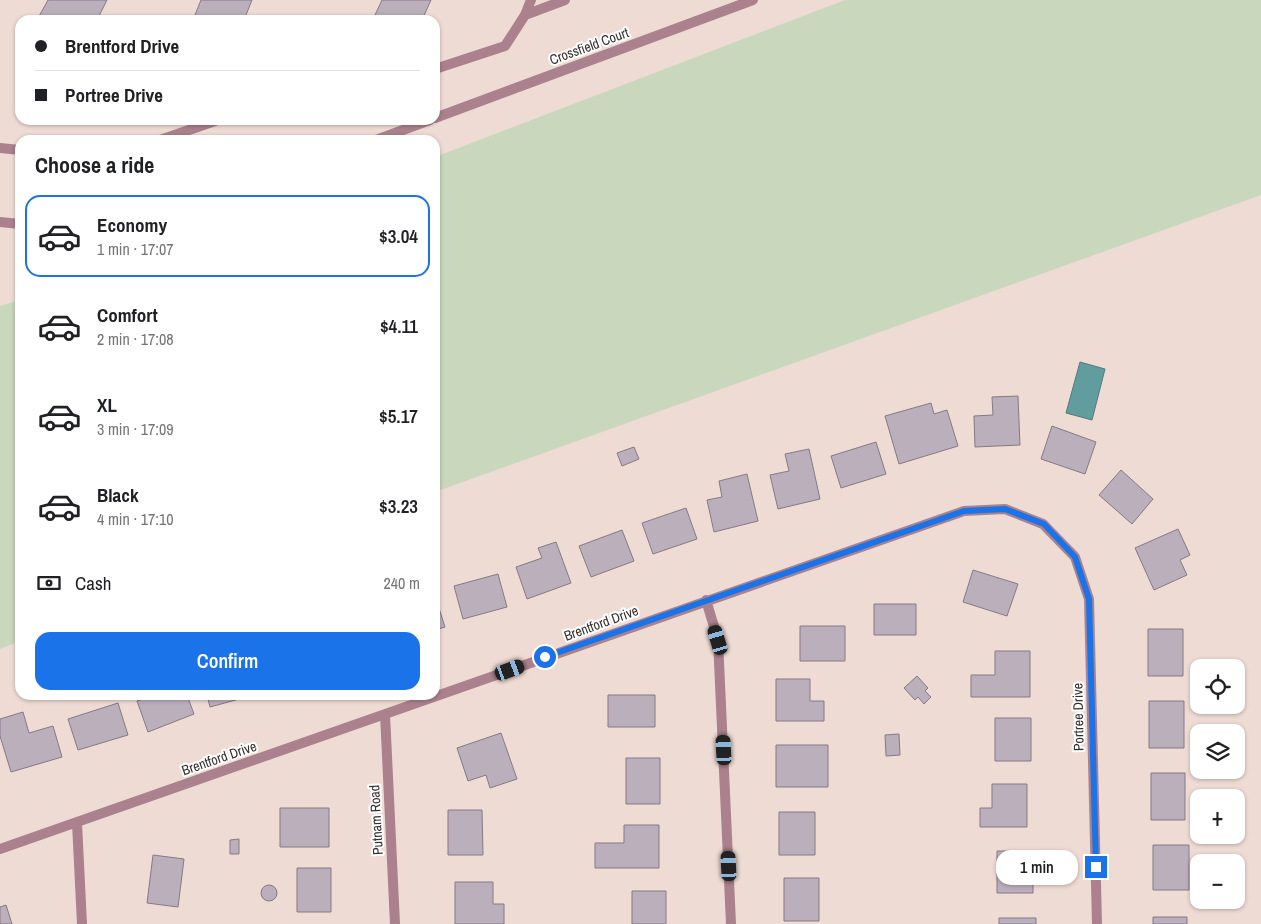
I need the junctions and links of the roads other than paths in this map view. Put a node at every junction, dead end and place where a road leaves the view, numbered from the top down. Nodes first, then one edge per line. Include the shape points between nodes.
1 (531, 0) edge
2 (565, 0) edge
3 (753, 0) edge
4 (525, 15) junction
5 (440, 67) edge
6 (440, 116) edge
7 (204, 125) edge
8 (416, 125) edge
9 (174, 135) edge
10 (390, 135) edge
11 (0, 148) edge
12 (15, 150) edge
13 (0, 222) edge
14 (15, 224) edge
15 (1044, 524) joint
16 (706, 600) junction
17 (440, 694) edge
18 (424, 700) edge
19 (385, 714) junction
20 (77, 823) junction
21 (0, 849) edge
22 (82, 924) edge
23 (395, 924) edge
24 (731, 924) edge
25 (1098, 924) edge

1 - 4 street
2 - 4 street
3 - 6 street, Crossfield Court
4 - 5 street via 505,46
7 - 9 street
8 - 10 street
11 - 12 street
13 - 14 street
15 - 16 street, Brentford Drive via 1005,509 964,511
15 - 25 street, Portree Drive via 1075,557 1089,599
16 - 17 street, Brentford Drive
16 - 24 street via 718,640
18 - 19 street, Brentford Drive
19 - 20 street, Brentford Drive
19 - 23 street, Putnam Road
20 - 21 street, Brentford Drive
20 - 22 street

